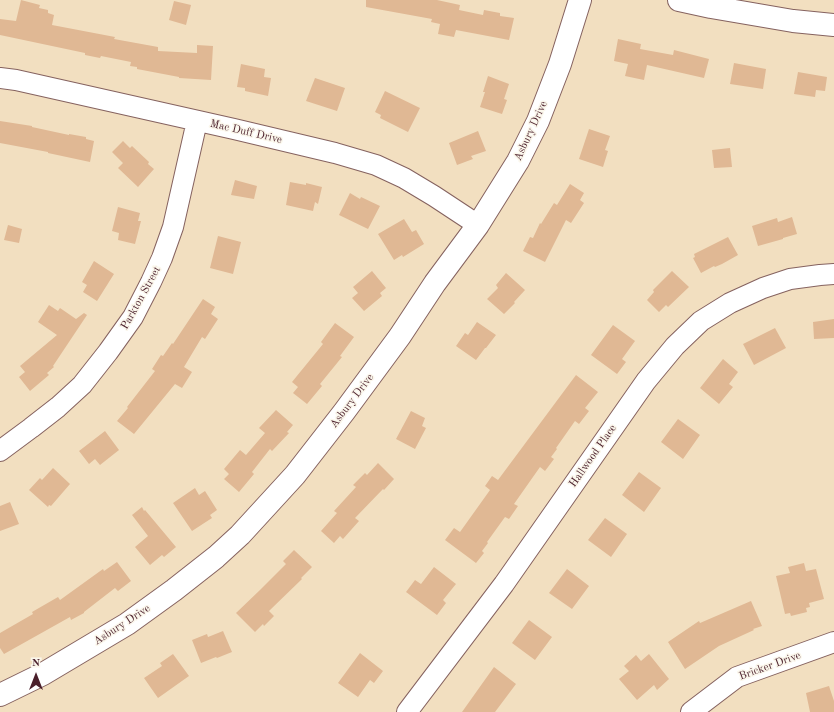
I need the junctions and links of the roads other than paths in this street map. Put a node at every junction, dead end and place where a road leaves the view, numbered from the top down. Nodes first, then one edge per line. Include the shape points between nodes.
1 (580, 0) edge
2 (679, 0) edge
3 (834, 25) edge
4 (0, 78) edge
5 (197, 121) junction
6 (478, 225) junction
7 (834, 274) edge
8 (0, 451) edge
9 (834, 642) edge
10 (0, 695) edge
11 (407, 712) edge
12 (691, 712) edge

1 - 6 street, Asbury Drive via 560,64 538,121 518,161
2 - 3 street via 793,21
4 - 5 street, Mac Duff Drive
5 - 6 street, Mac Duff Drive via 376,165 404,178
5 - 8 street, Parkton Street via 173,227 162,258 133,317 82,385 58,407
6 - 10 street, Asbury Drive via 344,412 295,475 240,535 216,557 128,624 43,674
7 - 11 street, Hallwood Place via 790,279 763,288 730,303 701,321 675,346 646,380 504,584
9 - 12 street, Bricker Drive via 737,677

